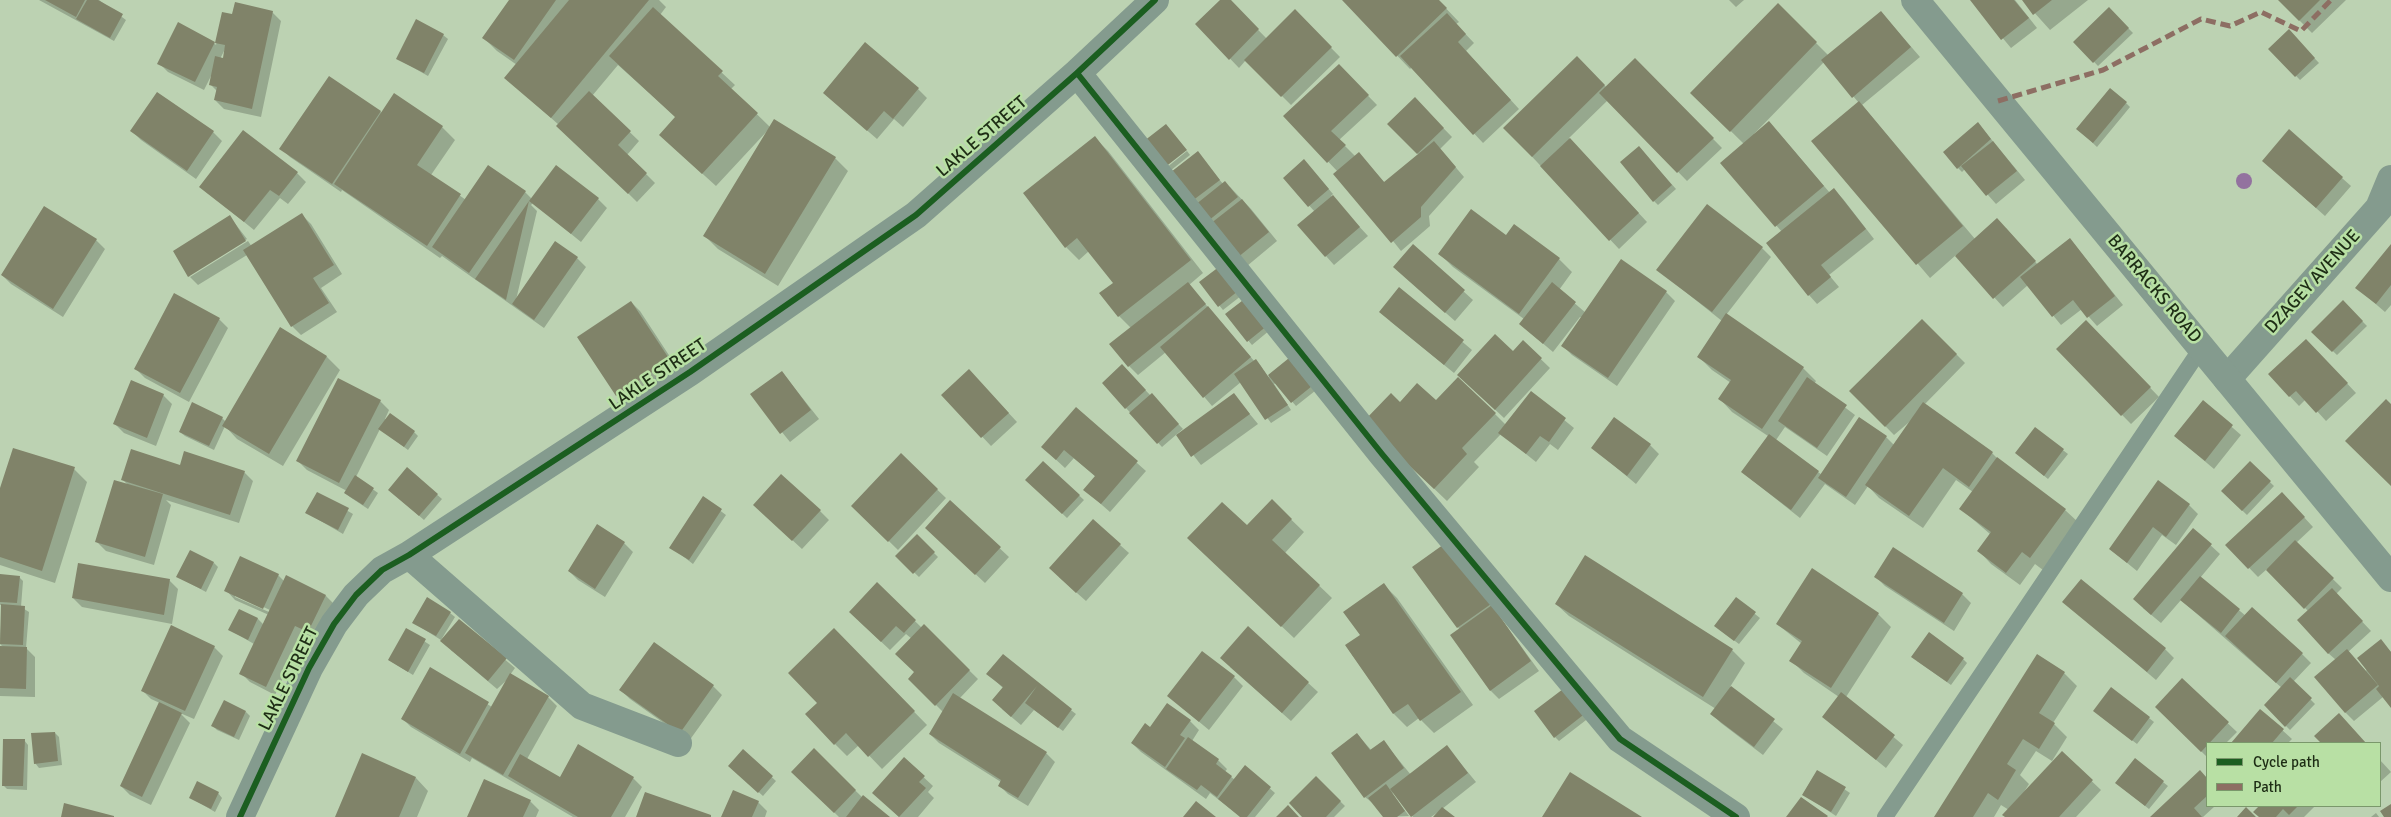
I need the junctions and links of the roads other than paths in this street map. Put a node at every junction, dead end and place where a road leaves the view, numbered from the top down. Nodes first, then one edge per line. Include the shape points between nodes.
1 (1155, 0) edge
2 (1915, 0) edge
3 (1077, 73) junction
4 (2391, 179) edge
5 (2385, 211) edge
6 (2202, 347) junction
7 (2227, 379) junction
8 (409, 555) junction
9 (2391, 578) edge
10 (678, 743) dead end
11 (240, 817) edge
12 (1736, 817) edge
13 (1885, 817) edge

1 - 3 street, LAKLE STREET
2 - 6 street, BARRACKS ROAD
3 - 8 street, LAKLE STREET via 916,215 690,372
3 - 12 street via 1382,454 1620,739
4 - 5 street, DZAGEY AVENUE
5 - 7 street, DZAGEY AVENUE
6 - 7 street, BARRACKS ROAD
6 - 13 lane
7 - 9 street, BARRACKS ROAD
8 - 10 street via 582,706
8 - 11 street, LAKLE STREET via 382,570 356,595 334,624 309,668

